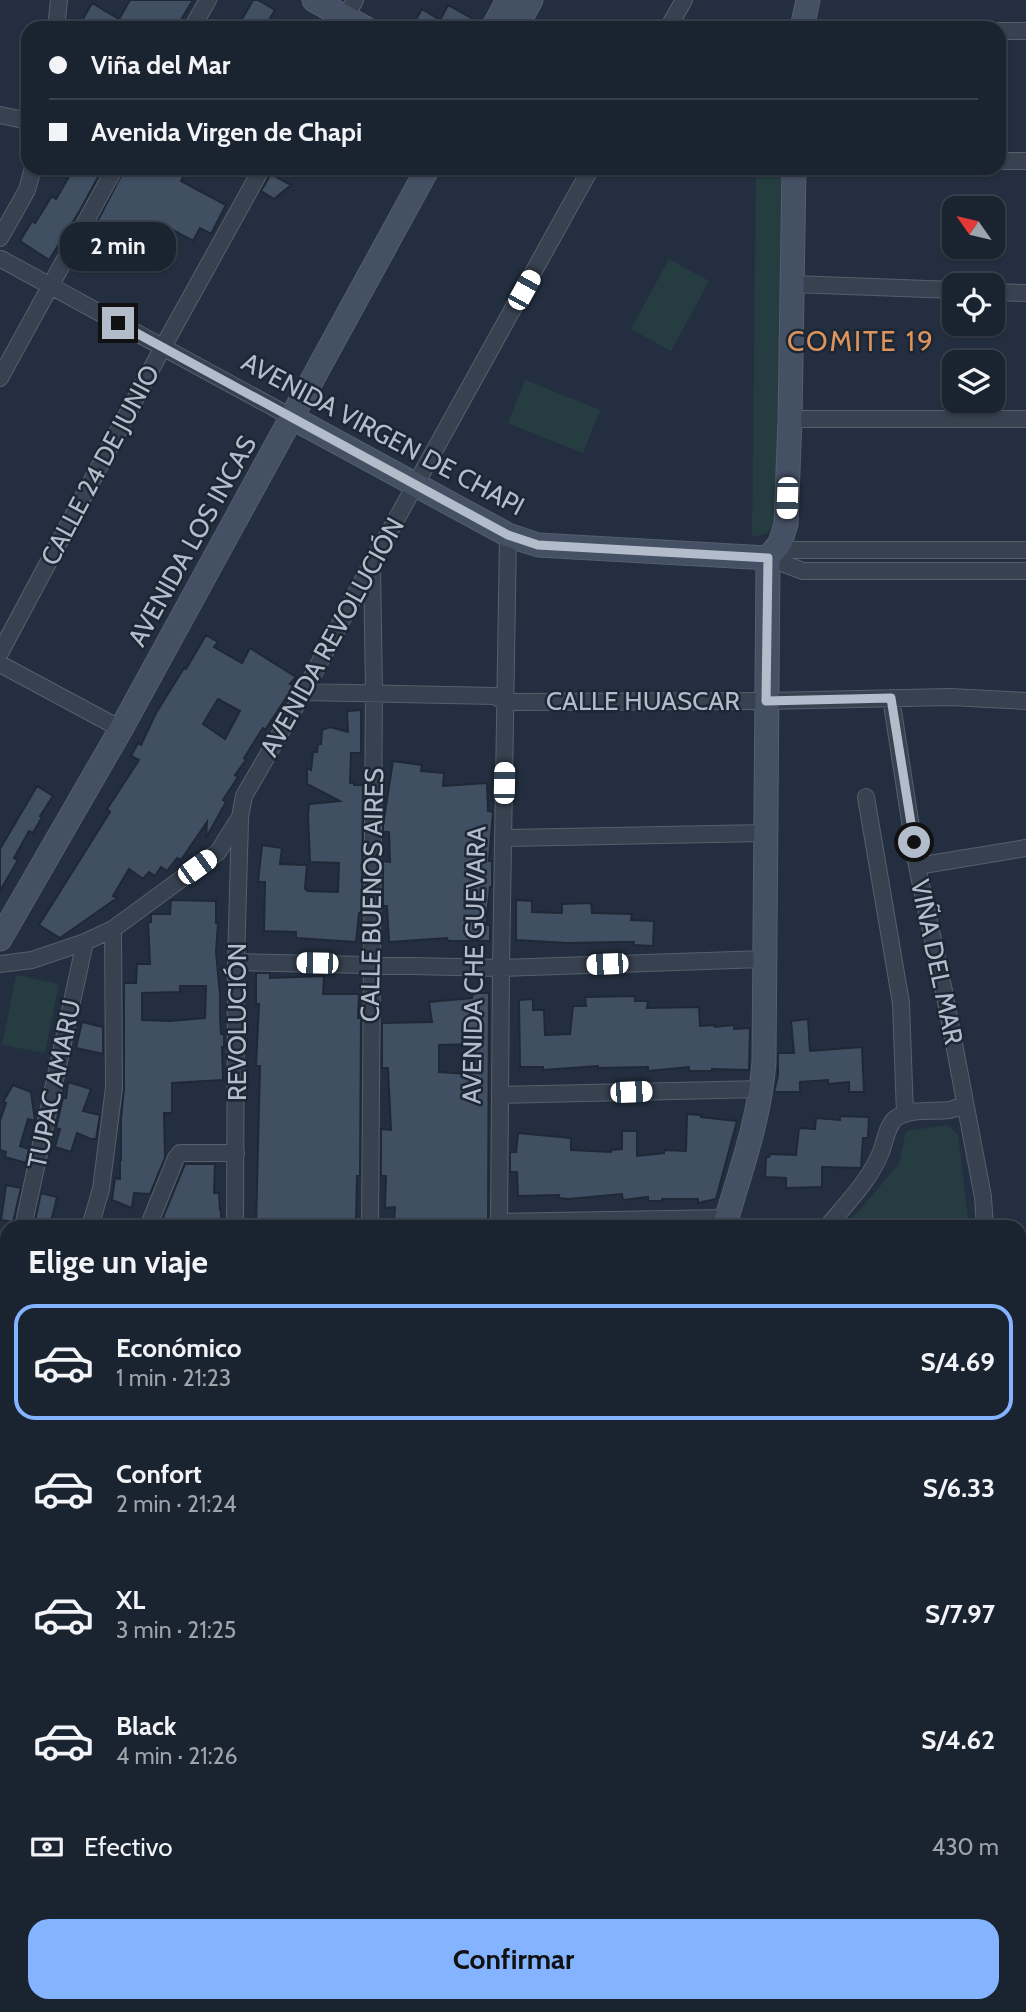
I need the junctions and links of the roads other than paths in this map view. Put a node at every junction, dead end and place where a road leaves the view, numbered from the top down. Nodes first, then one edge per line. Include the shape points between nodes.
1 (59, 0) edge
2 (208, 0) edge
3 (314, 0) edge
4 (508, 0) edge
5 (531, 0) edge
6 (684, 0) edge
7 (808, 0) edge
8 (351, 18) edge
9 (57, 21) edge
10 (196, 21) edge
11 (497, 21) edge
12 (519, 21) edge
13 (672, 21) edge
14 (804, 21) edge
15 (1006, 31) edge
16 (1026, 32) edge
17 (0, 116) edge
18 (21, 120) edge
19 (1006, 161) edge
20 (1026, 161) edge
21 (31, 175) edge
22 (111, 175) edge
23 (258, 175) edge
24 (424, 175) edge
25 (587, 175) edge
26 (794, 175) edge
27 (0, 238) edge
28 (1, 259) edge
29 (793, 284) junction
30 (50, 286) junction
31 (942, 290) edge
32 (1005, 292) edge
33 (1026, 293) edge
34 (163, 347) junction
35 (0, 378) edge
36 (291, 417) junction
37 (790, 419) junction
38 (1026, 419) edge
39 (416, 485) junction
40 (508, 535) junction
41 (1026, 551) edge
42 (768, 558) junction
43 (372, 563) junction
44 (1026, 571) edge
45 (0, 653) edge
46 (0, 664) edge
47 (304, 692) junction
48 (374, 692) junction
49 (891, 698) junction
50 (766, 701) junction
51 (1026, 701) edge
52 (505, 702) junction
53 (121, 729) junction
54 (866, 797) dead end
55 (240, 817) junction
56 (765, 833) junction
57 (503, 838) junction
58 (1026, 848) edge
59 (917, 866) junction
60 (113, 929) junction
61 (0, 939) edge
62 (85, 942) junction
63 (765, 958) junction
64 (236, 962) junction
65 (0, 964) edge
66 (370, 964) junction
67 (501, 968) junction
68 (762, 1088) junction
69 (500, 1095) junction
70 (965, 1104) junction
71 (905, 1114) junction
72 (236, 1153) junction
73 (25, 1220) edge
74 (92, 1220) edge
75 (151, 1220) edge
76 (236, 1220) edge
77 (370, 1220) edge
78 (499, 1220) edge
79 (726, 1220) edge
80 (833, 1220) edge
81 (985, 1220) edge

1 - 9 street
2 - 10 street
3 - 8 street
4 - 11 street
5 - 12 street
6 - 13 street
7 - 14 street
15 - 16 street
17 - 18 street
19 - 20 street
21 - 27 street
22 - 30 street
23 - 34 street, CALLE 24 DE JUNIO
24 - 36 street, AVENIDA LOS INCAS
25 - 39 street, AVENIDA REVOLUCIÓN
26 - 29 street
28 - 30 street, AVENIDA VIRGEN DE CHAPI
29 - 31 street
29 - 37 street
30 - 34 street, AVENIDA VIRGEN DE CHAPI
30 - 35 street
32 - 33 street
34 - 36 street, AVENIDA VIRGEN DE CHAPI
34 - 45 street, CALLE 24 DE JUNIO
36 - 39 street, AVENIDA VIRGEN DE CHAPI
36 - 53 street, AVENIDA LOS INCAS
37 - 38 street
37 - 42 street via 786,524 780,543
39 - 40 street, AVENIDA VIRGEN DE CHAPI
39 - 43 street, AVENIDA REVOLUCIÓN
40 - 42 street, AVENIDA VIRGEN DE CHAPI via 538,545
40 - 52 street, AVENIDA CHE GUEVARA
41 - 42 street, AVENIDA VIRGEN DE CHAPI via 791,550
42 - 44 street, AVENIDA VIRGEN DE CHAPI via 803,571
42 - 50 street
43 - 47 street, AVENIDA REVOLUCIÓN
43 - 48 street, CALLE BUENOS AIRES
46 - 53 street
47 - 48 street, CALLE HUASCAR
47 - 55 street, AVENIDA REVOLUCIÓN via 244,796
48 - 52 street, CALLE HUASCAR via 495,695
48 - 66 street, CALLE BUENOS AIRES
49 - 50 street, CALLE HUASCAR
49 - 51 street, CALLE HUASCAR
49 - 59 street, VIÑA DEL MAR
50 - 52 street, CALLE HUASCAR
50 - 56 street
52 - 57 street, AVENIDA CHE GUEVARA
53 - 61 street, AVENIDA LOS INCAS
54 - 71 street via 901,1003
55 - 60 street, AVENIDA REVOLUCIÓN via 218,852
55 - 64 street, REVOLUCIÓN
56 - 57 street
56 - 63 street
57 - 67 street, AVENIDA CHE GUEVARA
58 - 59 street
59 - 70 street, VIÑA DEL MAR
60 - 62 street, AVENIDA REVOLUCIÓN
60 - 74 street via 114,1088 102,1189
62 - 65 street, AVENIDA REVOLUCIÓN via 32,960
62 - 73 street, TUPAC AMARU
63 - 67 street
63 - 68 street
64 - 66 street
64 - 72 street, REVOLUCIÓN
66 - 67 street
66 - 77 street, CALLE BUENOS AIRES
67 - 69 street, AVENIDA CHE GUEVARA
68 - 69 street
68 - 79 street
69 - 78 street, AVENIDA CHE GUEVARA
70 - 71 street via 951,1110
70 - 81 street, VIÑA DEL MAR
71 - 80 street via 895,1118 875,1164
72 - 75 street via 180,1153
72 - 76 street, REVOLUCIÓN

